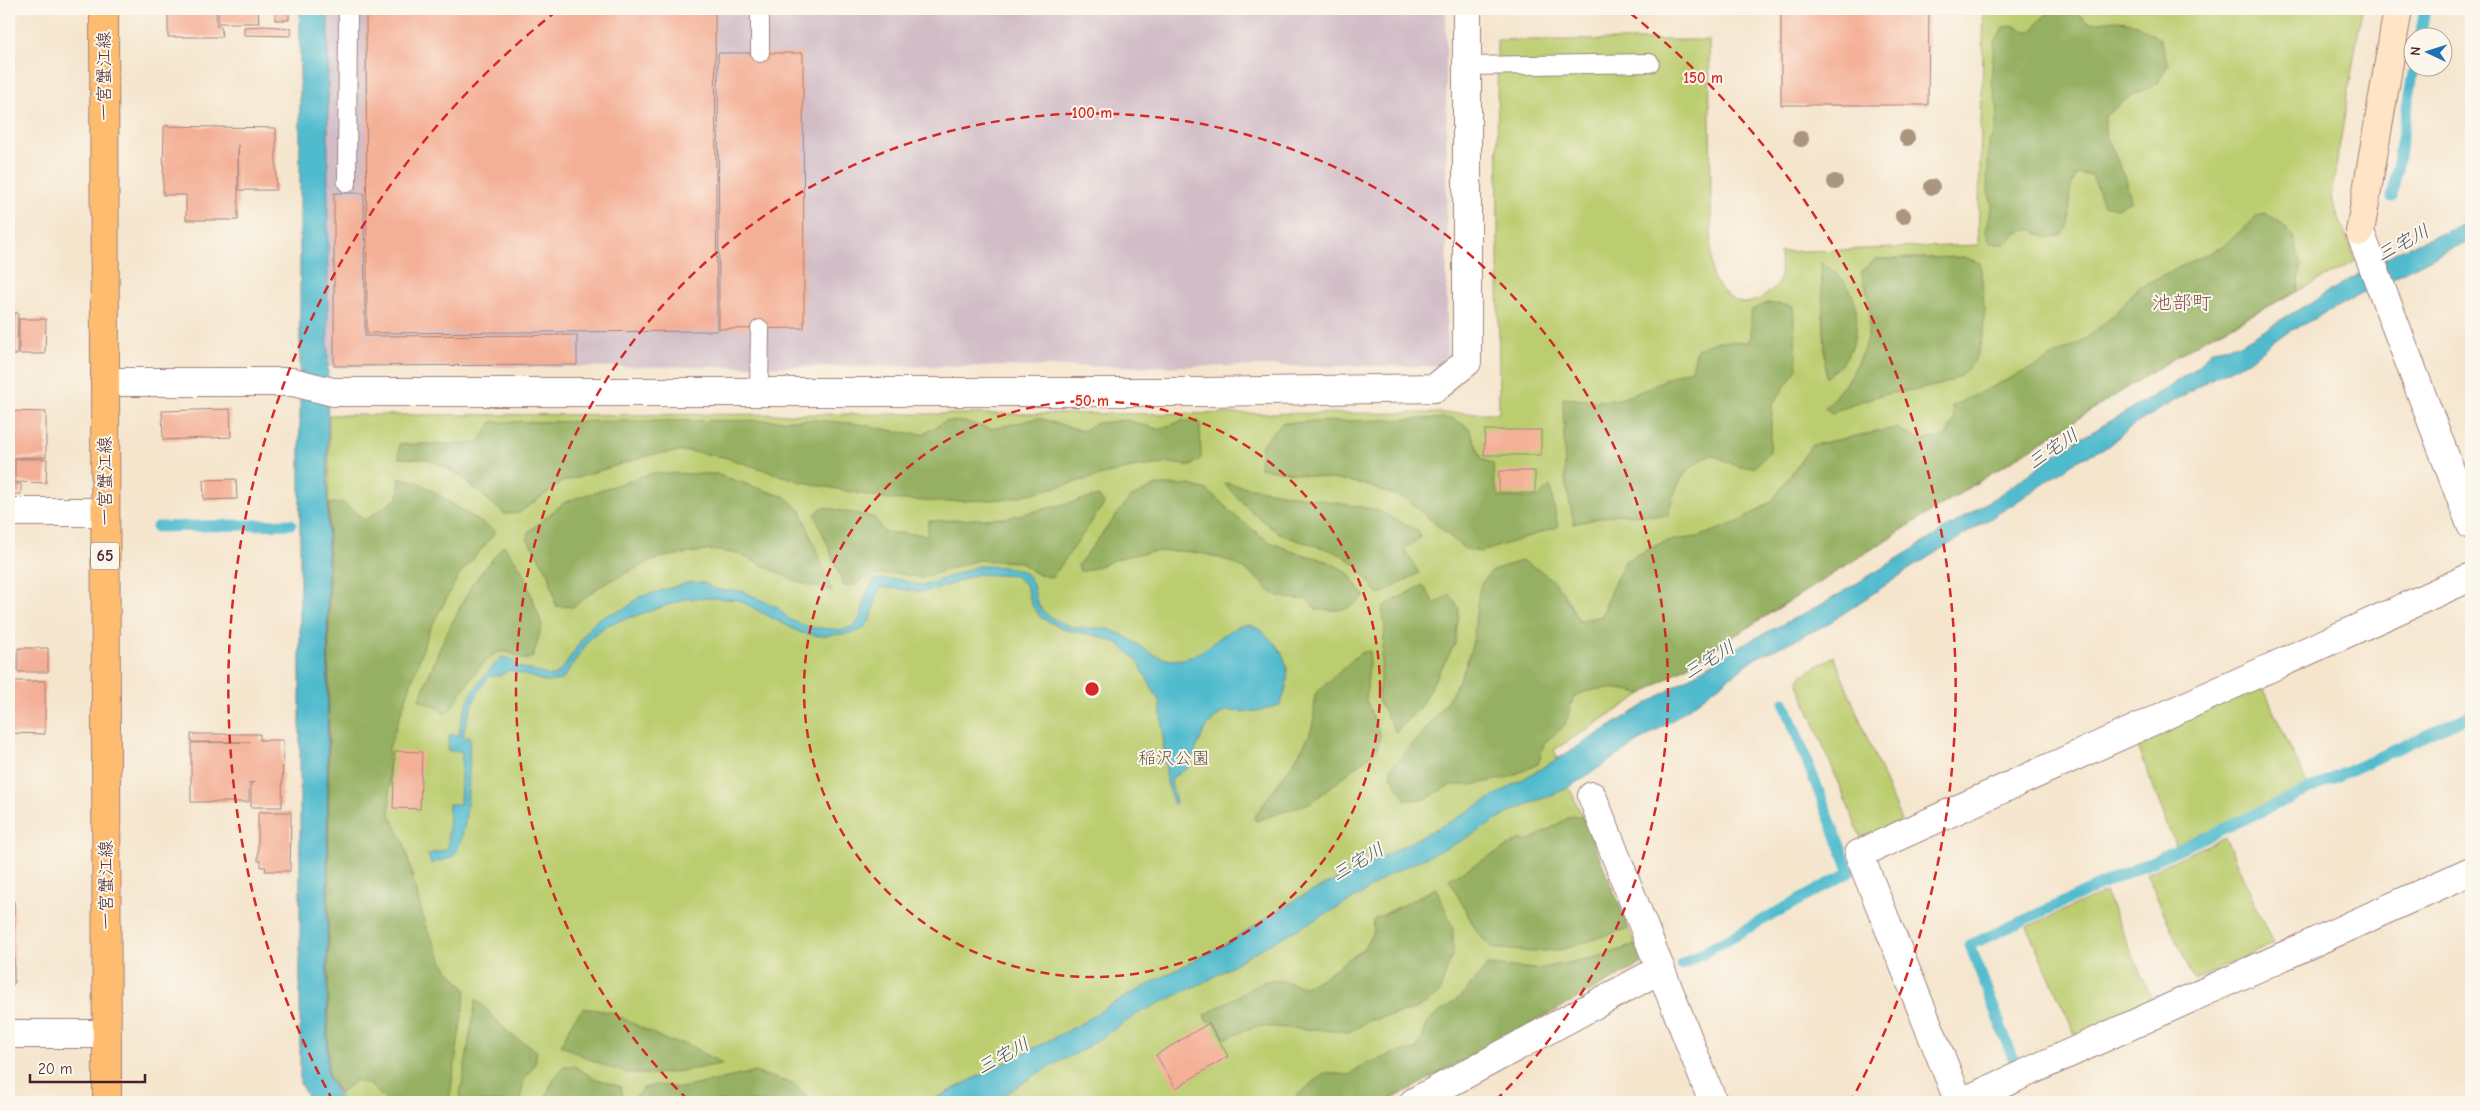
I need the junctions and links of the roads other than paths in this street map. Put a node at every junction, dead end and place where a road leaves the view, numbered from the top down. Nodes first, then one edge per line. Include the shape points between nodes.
1 (104, 9) edge
2 (348, 9) edge
3 (760, 9) edge
4 (1468, 9) edge
5 (2398, 9) edge
6 (760, 53) dead end
7 (1650, 63) dead end
8 (1468, 66) junction
9 (347, 182) dead end
10 (760, 328) dead end
11 (105, 382) junction
12 (759, 392) junction
13 (9, 512) edge
14 (105, 512) junction
15 (2471, 525) edge
16 (2471, 577) edge
17 (1592, 796) dead end
18 (2471, 871) edge
19 (1660, 969) junction
20 (9, 1034) edge
21 (106, 1034) junction
22 (2002, 1094) edge
23 (107, 1102) edge
24 (1414, 1102) edge
25 (1712, 1102) edge
26 (1961, 1102) edge

1 - 11 main road, 一宮蟹江線 / 65
2 - 9 lane
3 - 6 lane
4 - 8 street
5 - 15 street via 2363,242
7 - 8 lane
8 - 12 street via 1467,362 1435,388 1205,392
10 - 12 lane
11 - 12 street via 293,382 333,392
11 - 14 main road, 一宮蟹江線 / 65
13 - 14 street
14 - 21 main road, 一宮蟹江線 / 65
16 - 26 street via 1859,854
17 - 19 street
18 - 22 street
19 - 24 street
19 - 25 street
20 - 21 street
21 - 23 main road, 一宮蟹江線 / 65
22 - 26 street

